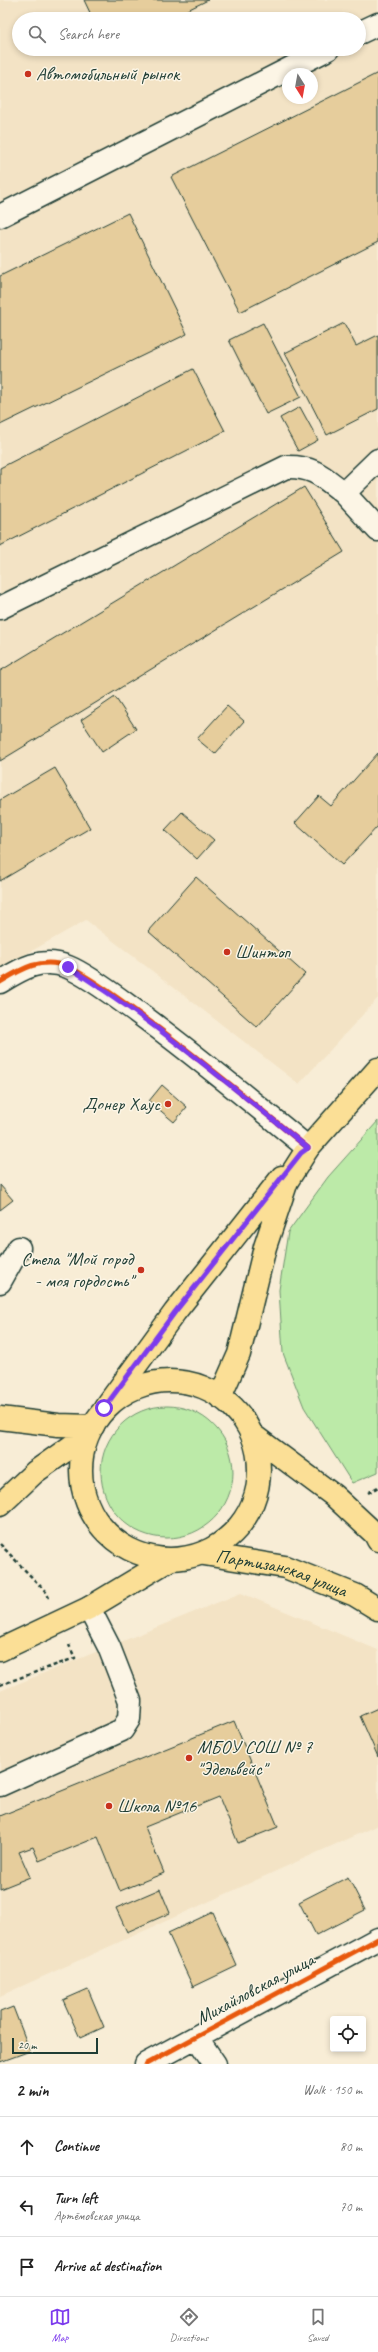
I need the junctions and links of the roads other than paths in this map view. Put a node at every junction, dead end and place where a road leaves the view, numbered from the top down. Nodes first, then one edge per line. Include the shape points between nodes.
1 (378, 24) edge
2 (366, 30) edge
3 (314, 56) edge
4 (0, 216) edge
5 (378, 460) edge
6 (344, 493) junction
7 (378, 530) edge
8 (0, 608) edge
9 (0, 982) edge
10 (378, 1069) edge
11 (308, 1148) junction
12 (19, 1248) dead end
13 (0, 1282) edge
14 (220, 1397) junction
15 (104, 1408) junction
16 (0, 1418) edge
17 (89, 1431) junction
18 (254, 1436) junction
19 (0, 1505) edge
20 (377, 1535) edge
21 (204, 1554) junction
22 (169, 1560) junction
23 (89, 1608) junction
24 (378, 1609) edge
25 (0, 1650) edge
26 (0, 1785) edge
27 (378, 1939) edge
28 (197, 2038) junction
29 (146, 2064) edge
30 (215, 2064) edge

1 - 2 street
3 - 4 street
5 - 6 street
6 - 7 street
6 - 8 street via 314,470 300,466 286,467
9 - 11 street via 26,966 48,964 68,967 117,998 166,1034
10 - 11 main road
11 - 14 main road via 287,1181 274,1216 239,1354
11 - 15 main road via 301,1153 175,1312
12 - 13 street
14 - 15 main road via 205,1387 172,1380 135,1387
14 - 18 main road via 235,1407
15 - 17 main road
16 - 17 main road
17 - 19 main road via 35,1472
17 - 22 main road via 79,1470 86,1505 108,1536 135,1554
18 - 20 main road via 332,1495
18 - 21 main road via 261,1470 254,1505 234,1534
21 - 22 main road
21 - 24 main road, Партизанская улица via 285,1567 355,1594
22 - 23 main road
23 - 25 main road
23 - 26 street via 109,1647 130,1701 129,1719 122,1730
27 - 28 street, Михайловская улица
28 - 29 street, Михайловская улица
28 - 30 street

